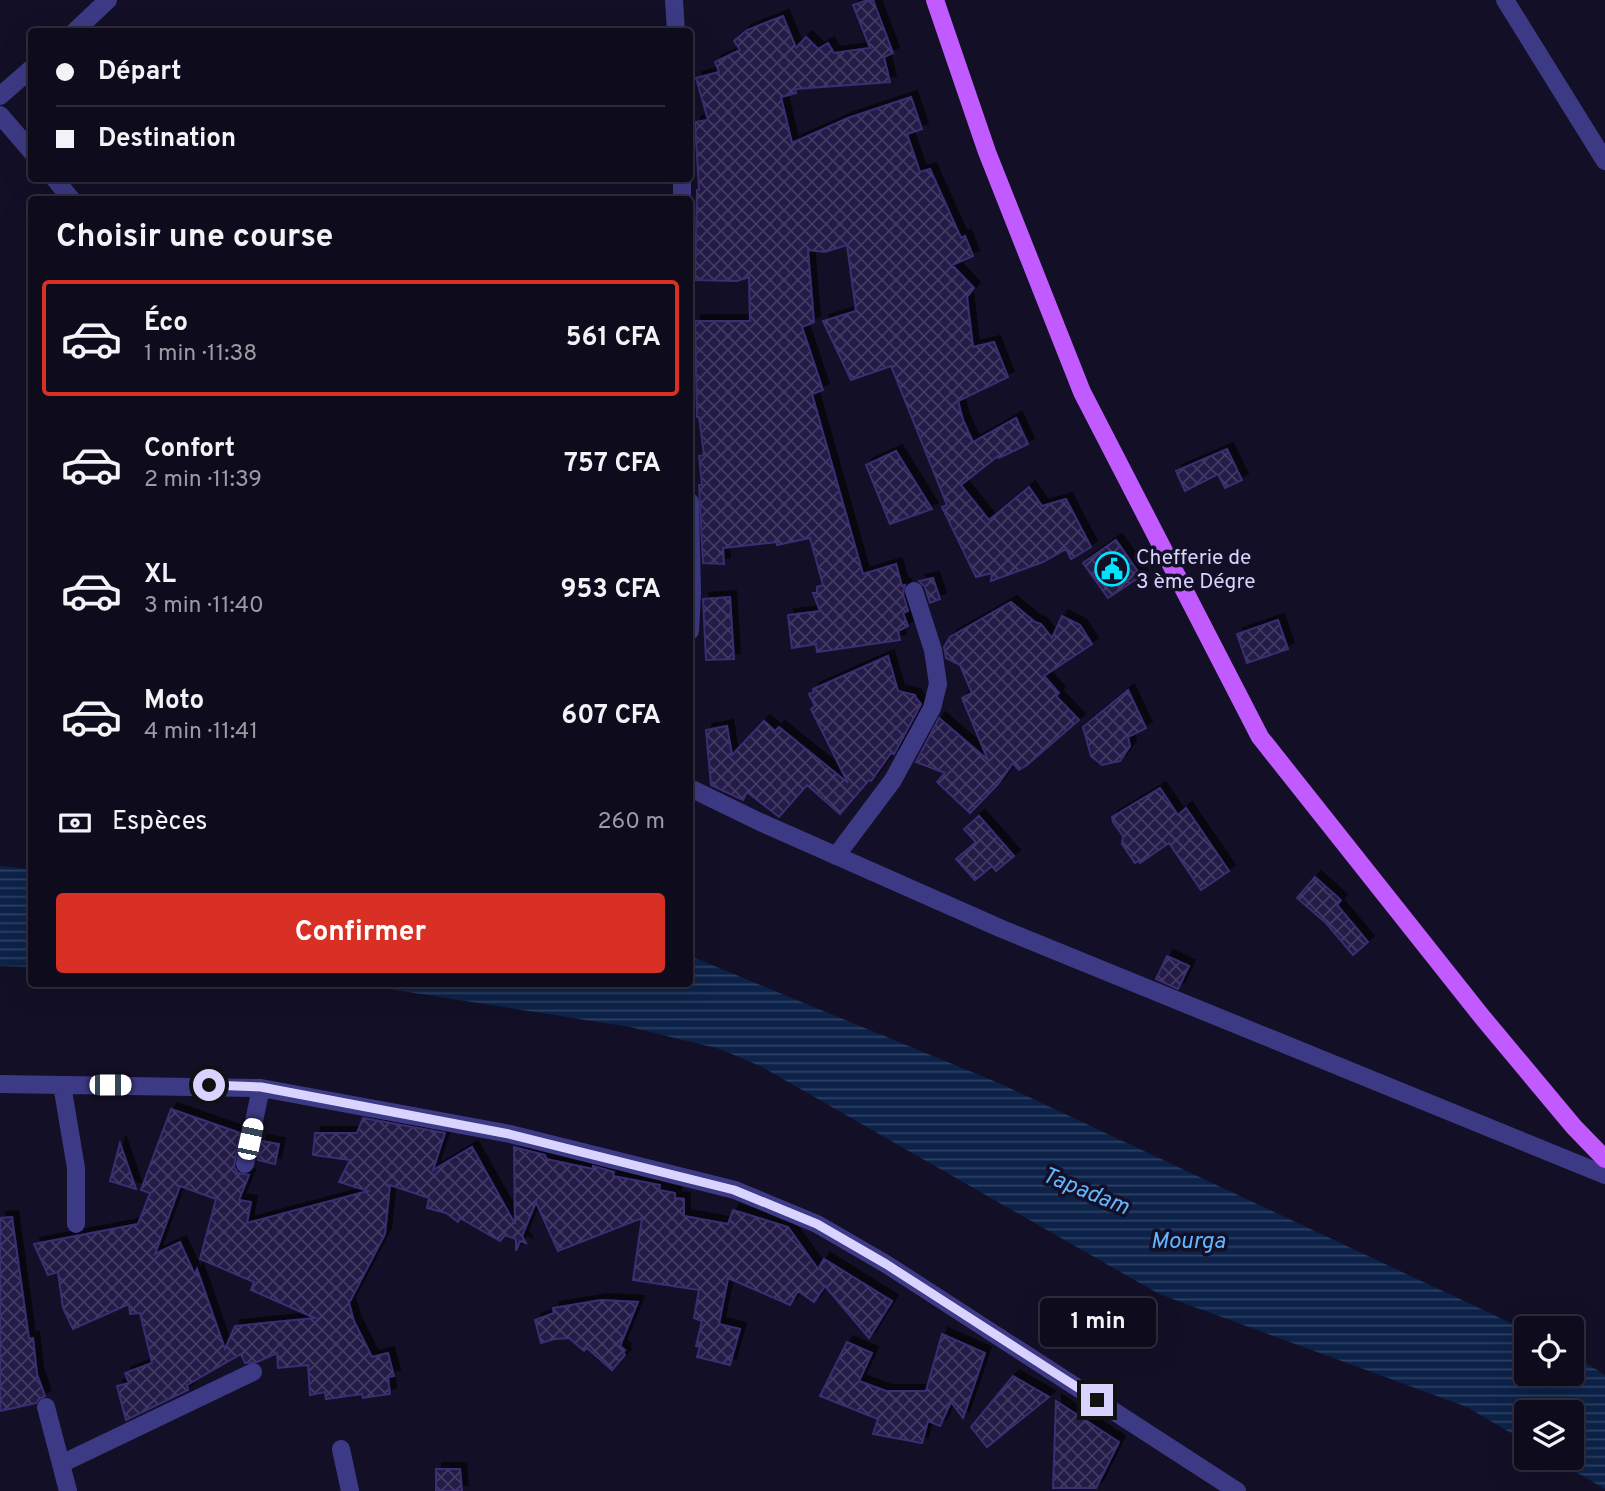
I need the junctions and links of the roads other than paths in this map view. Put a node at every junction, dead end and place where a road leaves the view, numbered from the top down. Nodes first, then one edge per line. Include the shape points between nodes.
1 (108, 0) edge
2 (674, 0) edge
3 (935, 0) edge
4 (1505, 0) edge
5 (79, 28) edge
6 (676, 28) edge
7 (28, 72) edge
8 (0, 96) edge
9 (0, 115) edge
10 (28, 147) edge
11 (1605, 161) edge
12 (57, 182) edge
13 (69, 196) edge
14 (914, 592) dead end
15 (693, 790) edge
16 (836, 856) junction
17 (0, 1084) edge
18 (62, 1085) junction
19 (261, 1087) junction
20 (1605, 1159) edge
21 (245, 1164) dead end
22 (1605, 1175) edge
23 (76, 1224) dead end
24 (253, 1372) dead end
25 (46, 1407) dead end
26 (341, 1448) dead end
27 (61, 1464) junction
28 (68, 1491) edge
29 (350, 1491) edge
30 (1237, 1491) edge

1 - 5 street
2 - 6 street
3 - 20 main road via 987,152 1082,392 1259,737 1483,1018
4 - 11 street
7 - 8 street
9 - 10 street
12 - 13 street
14 - 16 street via 938,684 932,708 893,780
15 - 16 street
16 - 22 street
17 - 18 street
18 - 19 street
18 - 23 street via 76,1168
19 - 21 street
19 - 30 street via 509,1134 734,1190 817,1224
24 - 27 street
25 - 27 street
26 - 29 street
27 - 28 street

